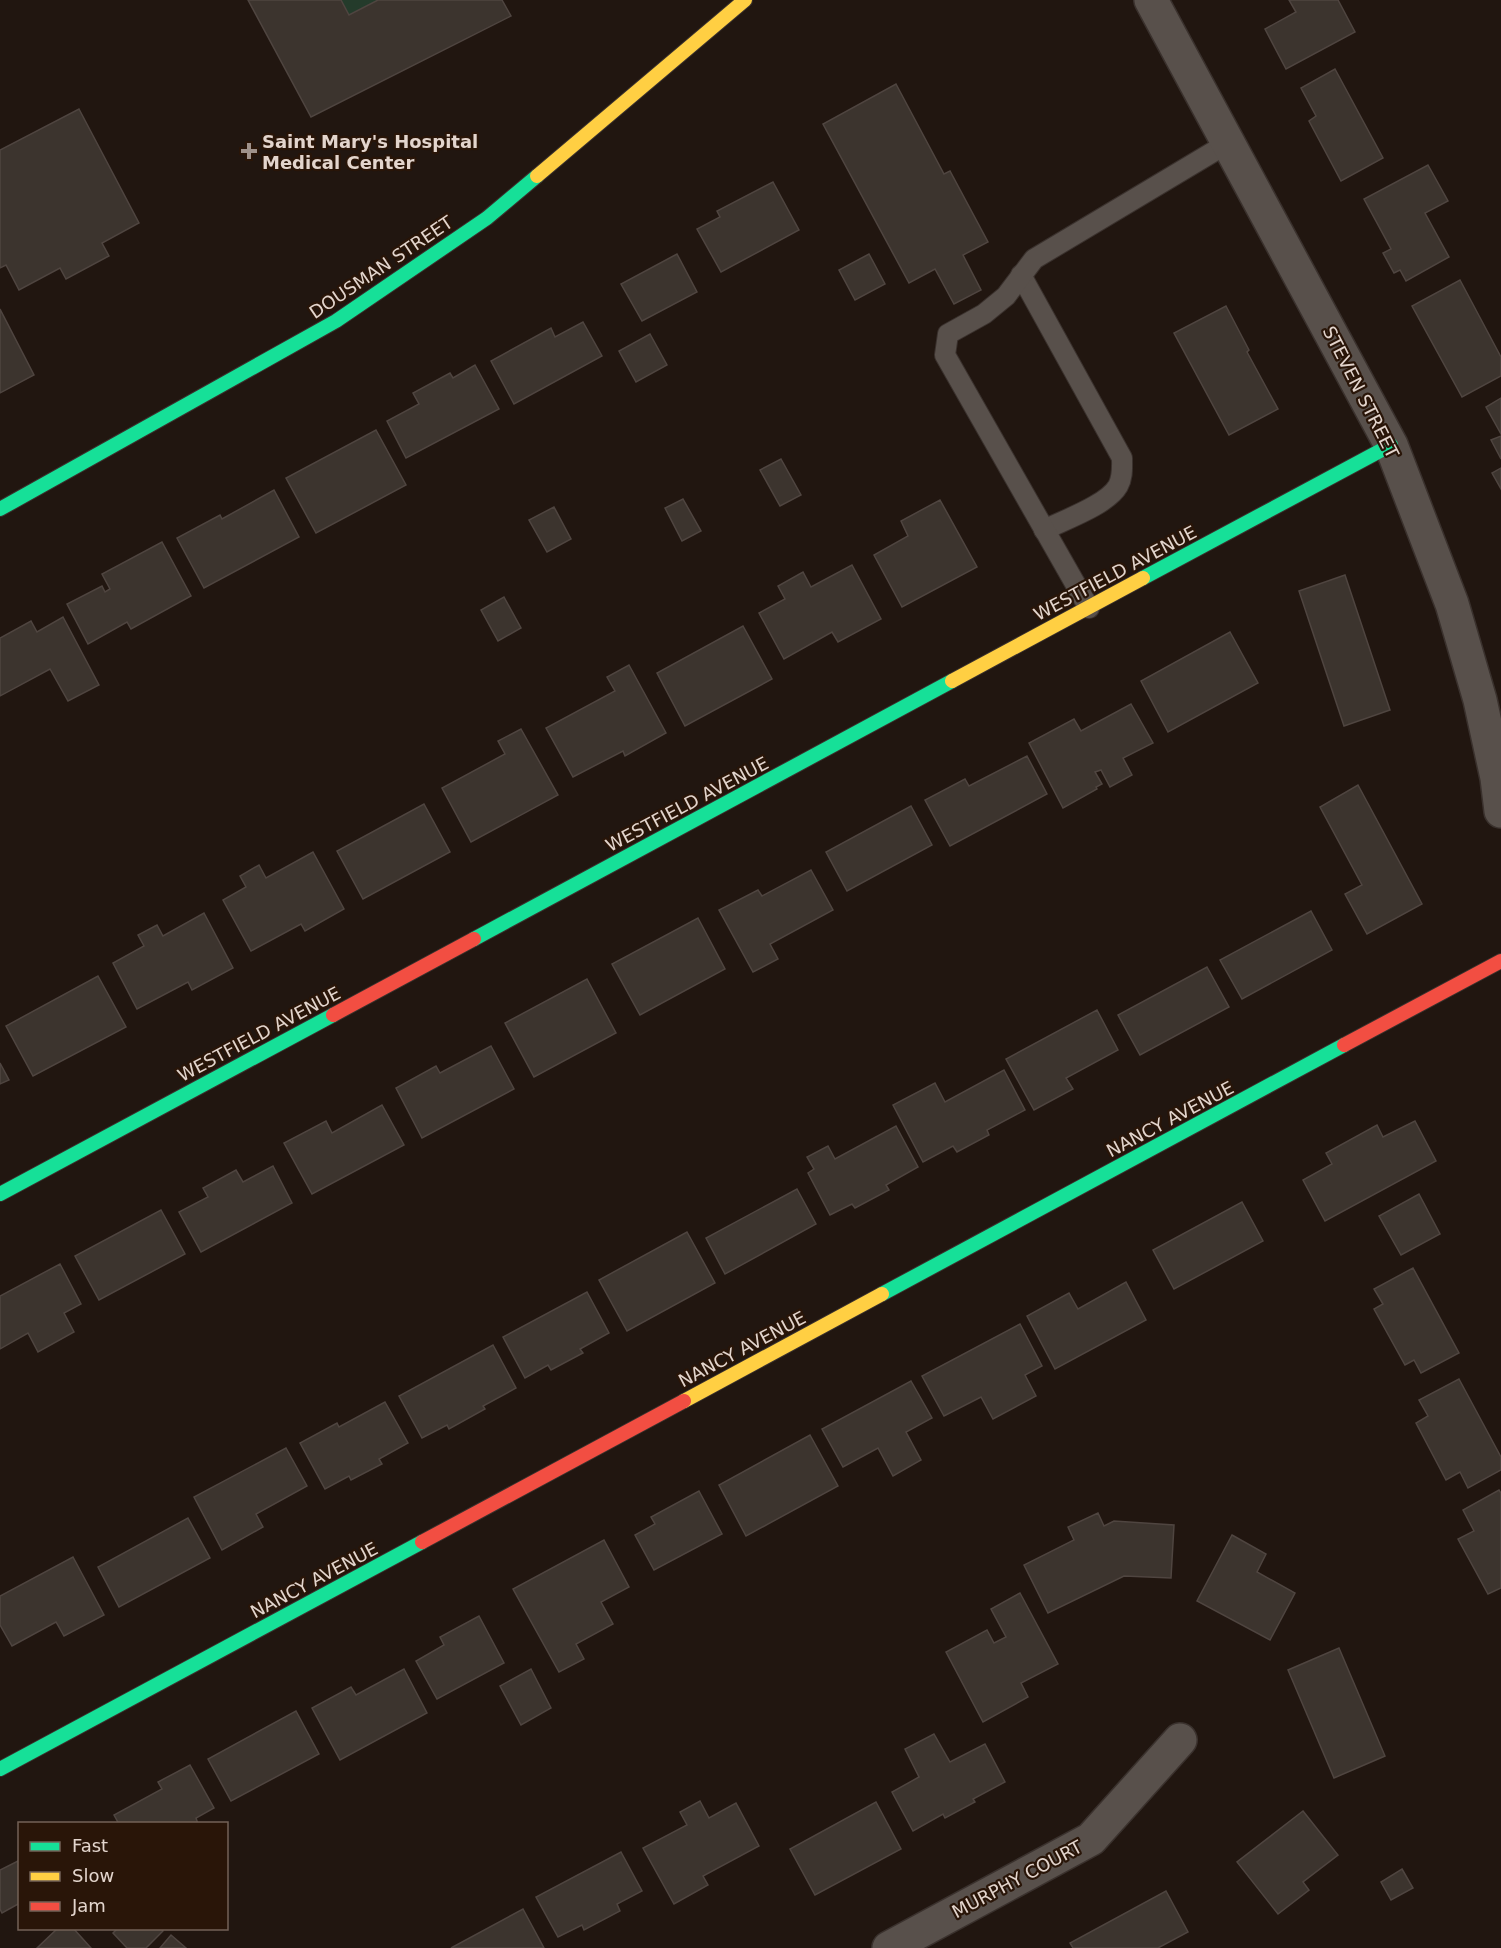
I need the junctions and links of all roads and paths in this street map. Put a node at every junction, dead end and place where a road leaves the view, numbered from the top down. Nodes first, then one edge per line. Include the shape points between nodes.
1 (745, 0) edge
2 (1151, 0) edge
3 (1228, 143) junction
4 (1021, 275) junction
5 (1391, 445) junction
6 (0, 509) edge
7 (1044, 530) junction
8 (1089, 608) junction
9 (1501, 811) edge
10 (1501, 961) edge
11 (0, 1194) edge
12 (1180, 1740) dead end
13 (0, 1769) edge
14 (889, 1948) edge

1 - 6 street, DOUSMAN STREET via 487,218 362,304
2 - 3 street, STEVEN STREET
3 - 4 lane via 1034,259
3 - 5 street, STEVEN STREET
4 - 7 lane via 1006,296 948,334 945,355
4 - 7 lane via 1122,458 1117,488 1103,501
5 - 8 street, WESTFIELD AVENUE
5 - 9 street, STEVEN STREET via 1452,604 1480,700
7 - 8 lane
8 - 11 street, WESTFIELD AVENUE
10 - 13 street, NANCY AVENUE
12 - 14 street, MURPHY COURT via 1091,1839

